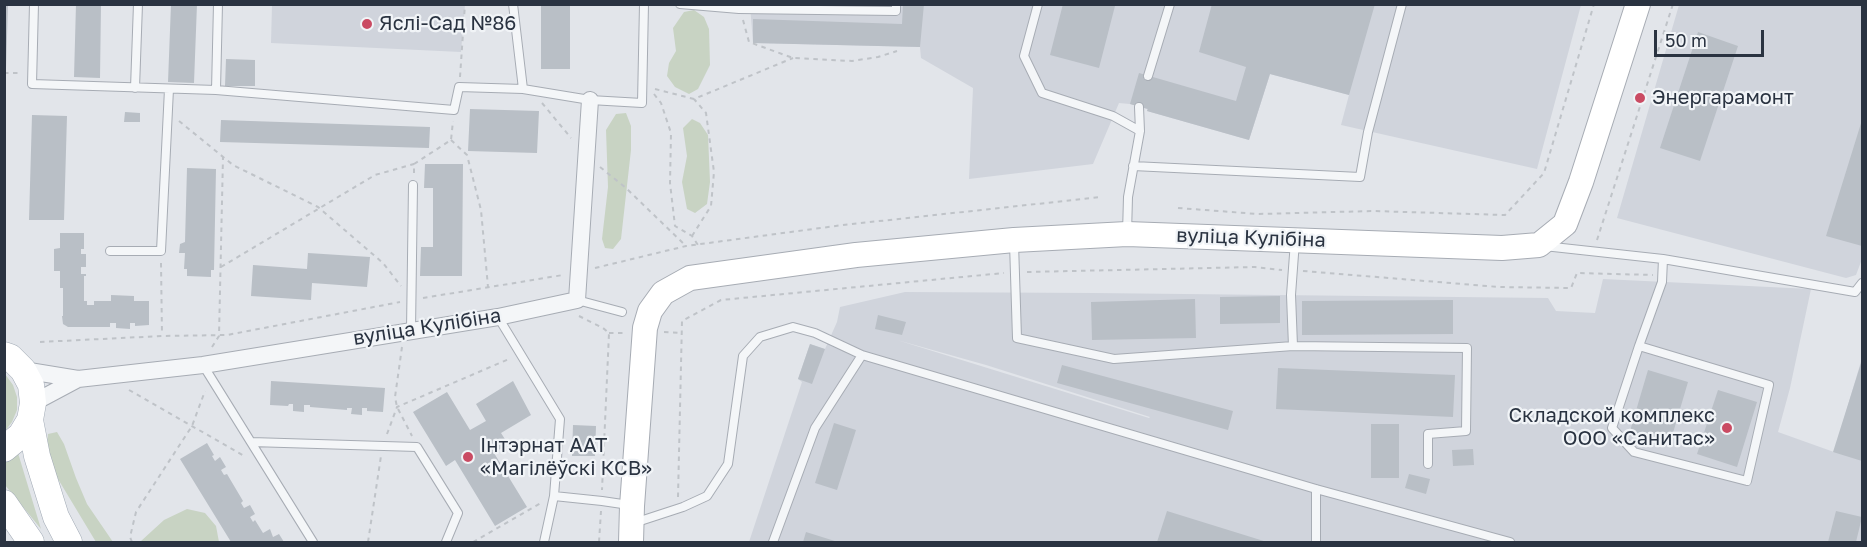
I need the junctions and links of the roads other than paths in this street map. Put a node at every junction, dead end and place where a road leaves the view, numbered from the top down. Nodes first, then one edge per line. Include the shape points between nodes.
1 (34, 4) edge
2 (138, 4) edge
3 (218, 4) edge
4 (513, 4) edge
5 (644, 4) edge
6 (680, 4) edge
7 (896, 4) edge
8 (1038, 4) edge
9 (1170, 4) edge
10 (1402, 4) edge
11 (1638, 4) edge
12 (739, 7) edge
13 (1148, 76) dead end
14 (135, 88) junction
15 (523, 88) junction
16 (169, 89) junction
17 (216, 90) junction
18 (590, 100) junction
19 (1139, 107) dead end
20 (1140, 131) junction
21 (1133, 166) junction
22 (413, 185) road end
23 (1127, 234) junction
24 (1014, 240) junction
25 (1295, 240) junction
26 (1539, 245) junction
27 (110, 251) dead end
28 (1663, 259) junction
29 (1863, 283) edge
30 (1858, 293) edge
31 (578, 308) junction
32 (622, 312) dead end
33 (498, 317) junction
34 (407, 330) junction
35 (1293, 346) junction
36 (1640, 346) junction
37 (862, 354) junction
38 (10, 357) edge
39 (207, 371) junction
40 (78, 379) junction
41 (32, 411) junction
42 (251, 442) junction
43 (4, 448) edge
44 (1428, 464) dead end
45 (1316, 489) junction
46 (554, 496) junction
47 (4, 503) edge
48 (631, 524) edge
49 (31, 543) edge
50 (69, 543) edge
51 (313, 543) edge
52 (446, 543) edge
53 (544, 543) edge
54 (773, 543) edge
55 (1316, 543) edge
56 (1510, 543) edge

1 - 14 lane via 32,84
2 - 14 lane
3 - 17 lane
4 - 15 lane
5 - 18 lane via 642,103
6 - 12 lane
7 - 12 lane via 896,11
8 - 20 lane via 1024,56 1042,93 1113,116
9 - 13 lane
10 - 21 lane via 1360,177
11 - 26 main road via 1565,224
14 - 16 lane
15 - 17 lane via 459,87 454,110
15 - 18 lane
16 - 17 lane
16 - 27 lane via 161,251
18 - 31 street
19 - 20 lane
20 - 21 lane
21 - 23 lane
22 - 34 lane
23 - 24 main road, вуліца Кулібіна
23 - 25 main road, вуліца Кулібіна
24 - 35 lane via 1017,338 1114,359
24 - 48 main road, вуліца Кулібіна via 856,255 700,276 663,293 650,311 645,328
25 - 26 main road, вуліца Кулібіна via 1503,248
25 - 35 lane
26 - 28 lane
28 - 30 lane
28 - 36 lane via 1662,282
29 - 30 lane
31 - 32 lane
31 - 33 street, вуліца Кулібіна
33 - 34 street, вуліца Кулібіна
33 - 46 lane via 560,419
34 - 39 street, вуліца Кулібіна
35 - 44 lane via 1467,348 1466,431 1428,434
36 - 36 lane via 1612,428 1634,452 1747,482 1770,385
37 - 45 lane
37 - 48 lane via 793,327 760,337 743,356 728,464 707,496
37 - 54 lane via 815,428
38 - 40 street, вуліца Кулібіна
38 - 41 main road via 31,385
39 - 40 street, вуліца Кулібіна
39 - 42 lane
40 - 41 street, вуліца Кулібіна
41 - 43 main road via 21,435
41 - 50 main road via 37,456 56,517
42 - 51 lane
42 - 52 lane via 417,447 458,513
45 - 55 lane
45 - 56 lane
46 - 48 lane via 602,501
46 - 53 lane
47 - 49 main road

